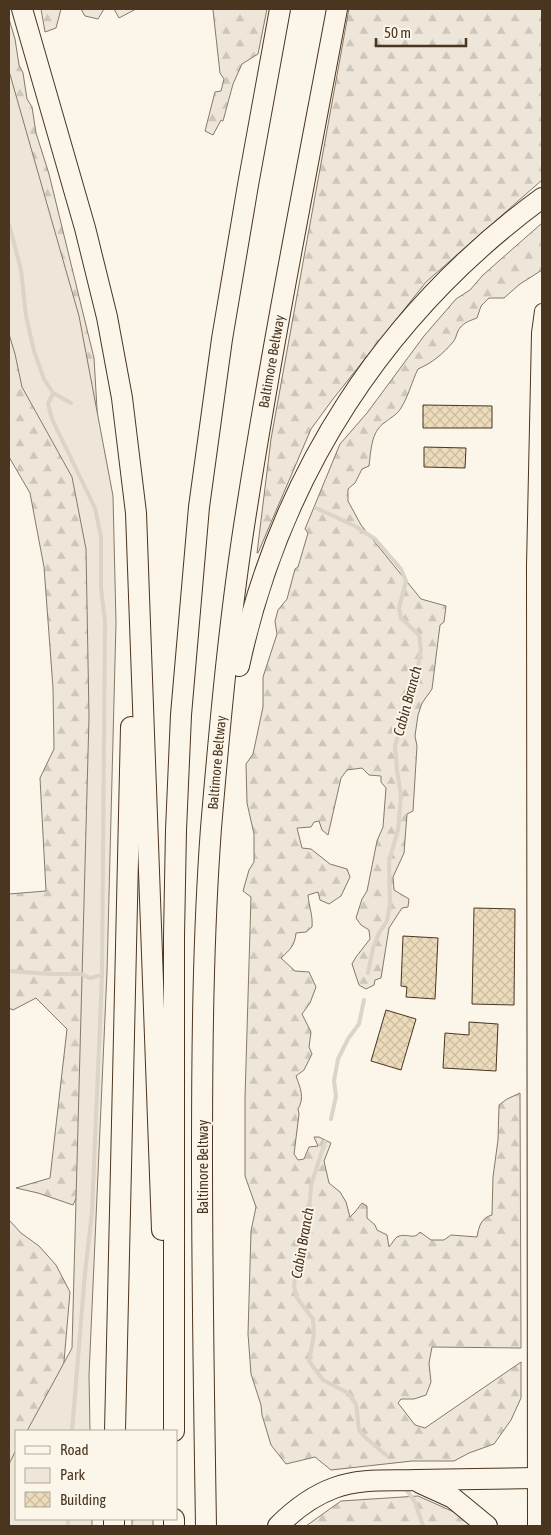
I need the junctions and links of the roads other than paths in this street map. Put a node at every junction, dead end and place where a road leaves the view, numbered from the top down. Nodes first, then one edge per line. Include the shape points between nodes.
1 (22, 9) edge
2 (280, 9) edge
3 (337, 9) edge
4 (542, 198) edge
5 (542, 311) edge
6 (136, 513) junction
7 (211, 831) junction
8 (173, 1408) junction
9 (115, 1430) edge
10 (174, 1430) edge
11 (539, 1478) edge
12 (413, 1480) junction
13 (206, 1526) edge
14 (278, 1526) edge
15 (487, 1526) edge
16 (535, 1526) edge

1 - 6 highway via 107,317 122,398
2 - 8 highway, Baltimore Beltway via 215,386 199,508 181,715 174,936
3 - 7 highway, Baltimore Beltway via 246,512
4 - 7 highway via 471,257 395,336 333,424 306,474 269,559 245,640
5 - 11 street via 534,566
6 - 8 highway via 160,1190
6 - 9 highway
7 - 13 highway, Baltimore Beltway via 202,1044
8 - 10 highway, Baltimore Beltway
11 - 12 highway
11 - 16 street
12 - 14 highway via 381,1479 334,1488 294,1510
12 - 15 highway via 454,1498

